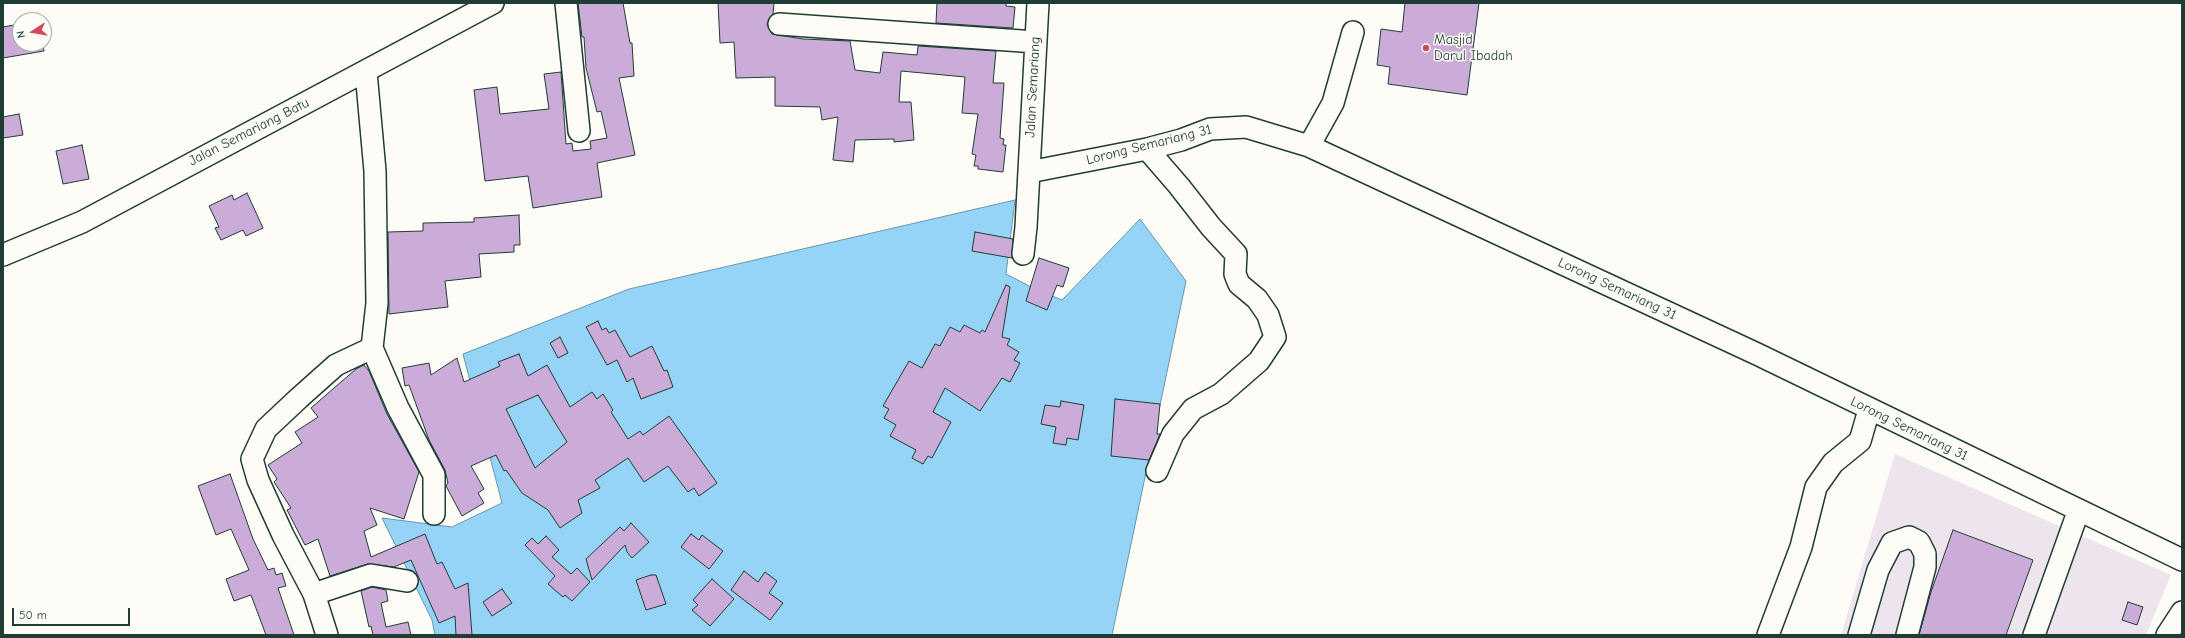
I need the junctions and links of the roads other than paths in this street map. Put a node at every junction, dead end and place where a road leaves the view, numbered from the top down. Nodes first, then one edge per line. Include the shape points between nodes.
1 (493, 3) edge
2 (566, 3) edge
3 (1038, 3) edge
4 (779, 24) dead end
5 (1353, 32) dead end
6 (1036, 42) junction
7 (366, 72) junction
8 (579, 131) dead end
9 (1309, 146) junction
10 (1147, 149) junction
11 (1029, 172) junction
12 (1023, 254) dead end
13 (3, 255) edge
14 (372, 348) junction
15 (1869, 410) junction
16 (1157, 471) dead end
17 (2078, 512) junction
18 (434, 514) dead end
19 (2182, 560) edge
20 (408, 581) dead end
21 (314, 594) junction
22 (2182, 612) edge
23 (326, 635) edge
24 (1768, 635) edge
25 (1859, 635) edge
26 (1907, 635) edge
27 (2034, 635) edge
28 (2167, 635) edge

1 - 7 street, Jalan Semariang Batu
2 - 8 street
3 - 6 street, Jalan Semariang
4 - 6 street
5 - 9 street via 1334,103
6 - 11 street, Jalan Semariang
7 - 13 street, Jalan Semariang Batu via 82,222
7 - 14 street via 375,171 377,303
9 - 10 street, Lorong Semariang 31 via 1246,127 1210,129
9 - 15 street, Lorong Semariang 31 via 1757,354
10 - 11 street, Lorong Semariang 31
10 - 16 street via 1236,254 1235,274 1239,284 1257,299 1268,315 1275,337 1259,361 1221,394 1193,409 1173,434
11 - 12 street, Jalan Semariang
14 - 18 street via 398,408 434,475
14 - 21 street via 336,365 299,398 266,430 252,459 258,480 283,535
15 - 17 street, Lorong Semariang 31
15 - 24 street via 1860,441 1833,463 1816,486 1801,547
17 - 19 street, Lorong Semariang 31
17 - 27 street
20 - 21 street via 371,575
21 - 23 street
22 - 28 street
25 - 26 street via 1878,570 1892,543 1908,538 1919,542 1925,554 1925,567

